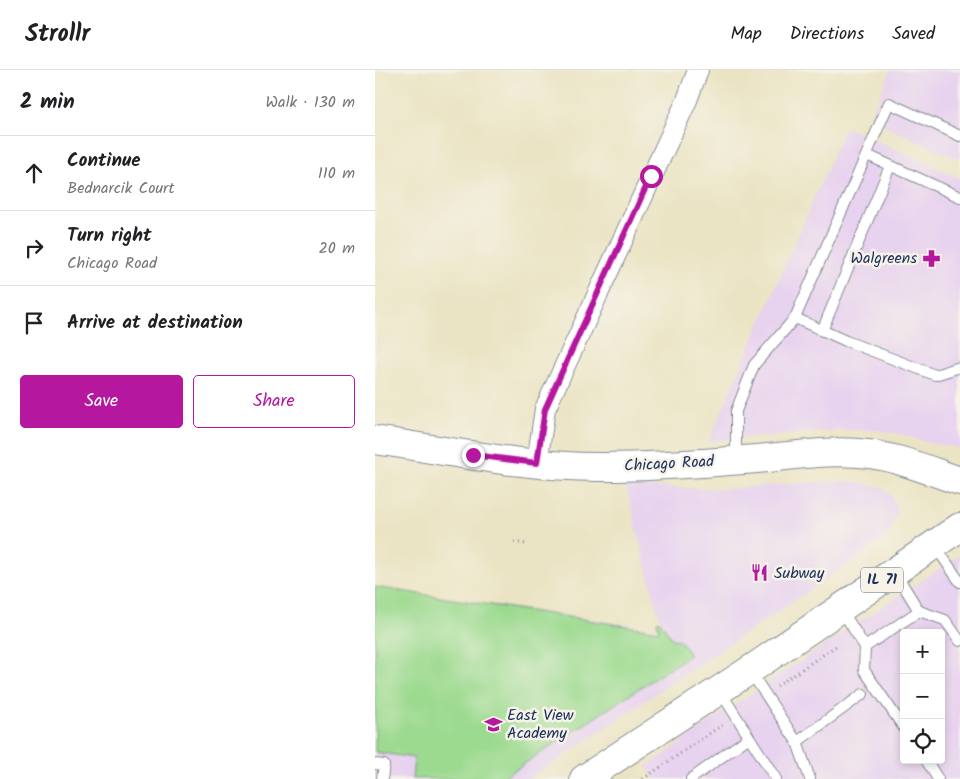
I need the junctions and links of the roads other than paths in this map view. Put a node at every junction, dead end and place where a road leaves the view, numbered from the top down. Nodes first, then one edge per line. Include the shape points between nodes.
1 (698, 70) edge
2 (960, 136) edge
3 (867, 155) junction
4 (890, 166) junction
5 (960, 197) edge
6 (795, 318) junction
7 (822, 331) junction
8 (960, 367) edge
9 (375, 440) edge
10 (736, 461) junction
11 (537, 463) junction
12 (960, 481) edge
13 (960, 527) edge
14 (935, 545) junction
15 (895, 572) junction
16 (960, 582) edge
17 (841, 609) junction
18 (919, 611) junction
19 (960, 641) edge
20 (865, 646) junction
21 (749, 670) junction
22 (720, 690) junction
23 (863, 694) dead end
24 (900, 722) edge
25 (748, 738) junction
26 (797, 742) junction
27 (375, 764) edge
28 (929, 764) edge
29 (382, 779) edge
30 (584, 779) edge
31 (691, 779) edge
32 (775, 779) edge
33 (810, 779) edge
34 (939, 779) edge

1 - 11 street via 545,409
2 - 3 lane via 889,103
3 - 4 lane
3 - 6 lane
4 - 5 lane
4 - 7 lane
6 - 7 lane
6 - 10 lane via 754,365 736,411
7 - 8 lane via 935,375
9 - 11 main road, Chicago Road
10 - 11 main road, Chicago Road via 656,467 581,467
10 - 12 main road, Chicago Road via 839,452 869,454
13 - 14 main road, IL 71
14 - 15 main road, IL 71
14 - 16 lane
15 - 17 main road, IL 71
15 - 18 lane
17 - 20 lane
17 - 21 main road, IL 71
18 - 19 lane via 945,620
18 - 20 lane
20 - 24 lane via 864,670
21 - 22 main road, IL 71
21 - 26 lane
22 - 25 lane
22 - 30 main road, IL 71
23 - 26 lane
25 - 31 lane
25 - 32 lane
26 - 33 lane
27 - 29 lane via 384,765
28 - 34 lane

